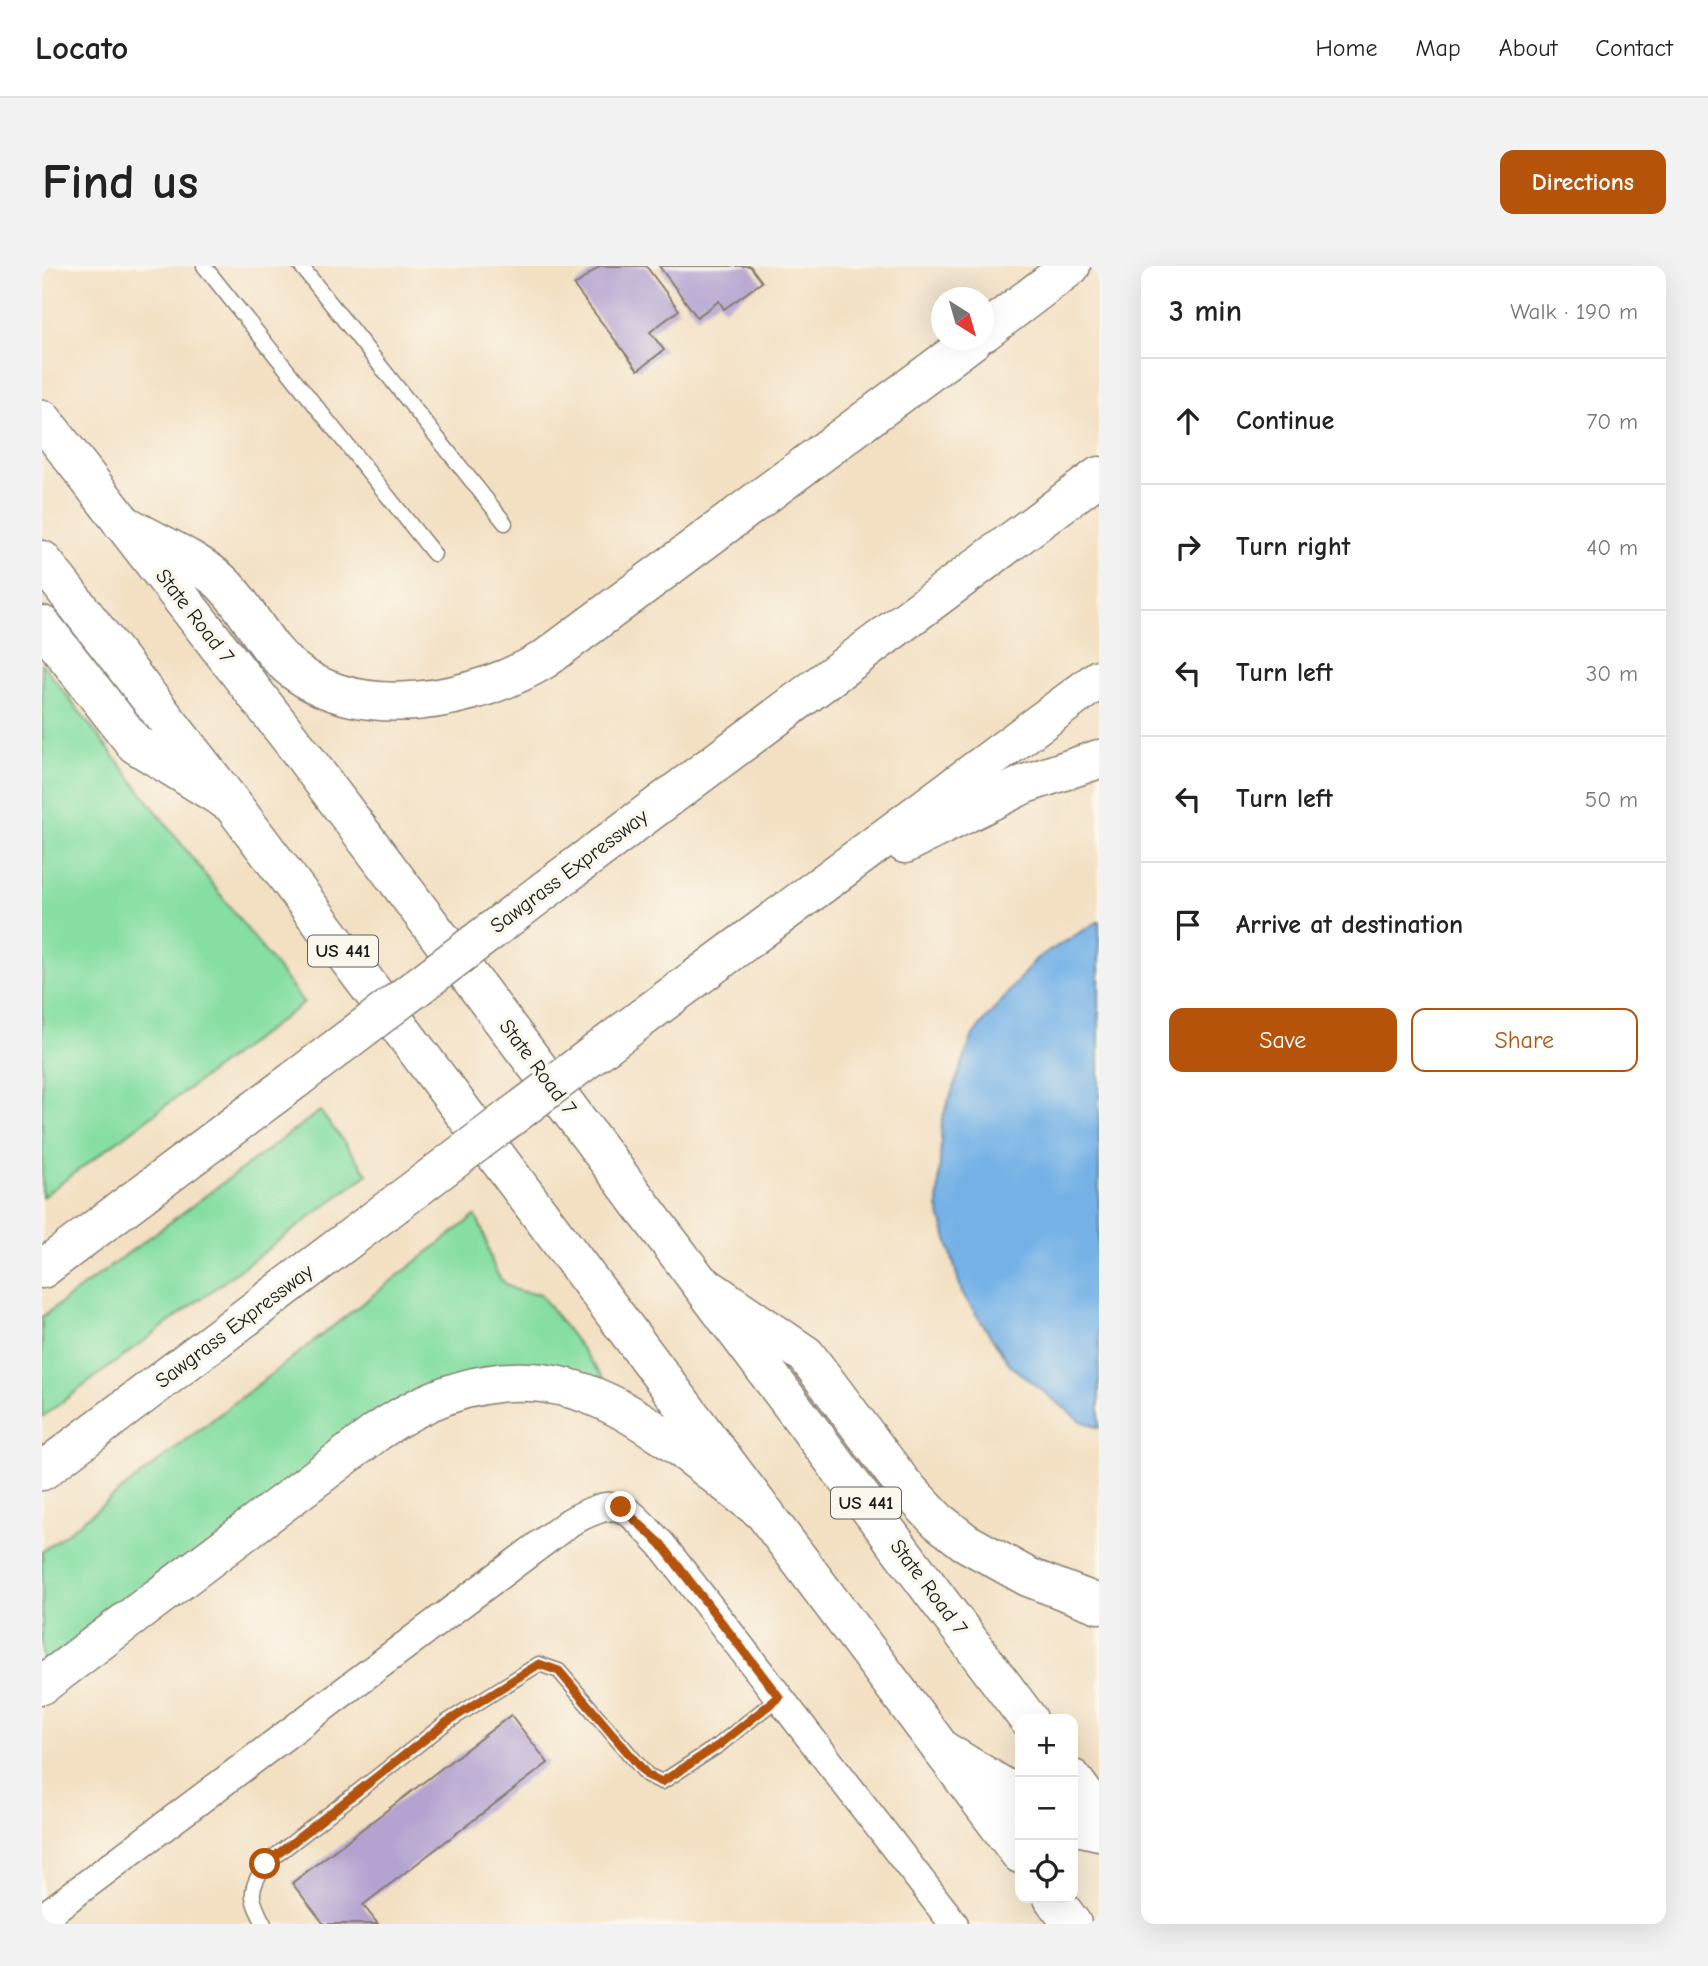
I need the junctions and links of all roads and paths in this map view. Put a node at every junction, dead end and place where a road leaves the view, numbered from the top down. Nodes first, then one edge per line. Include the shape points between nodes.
1 (204, 266) edge
2 (301, 266) edge
3 (1071, 266) edge
4 (994, 324) edge
5 (960, 350) edge
6 (42, 419) edge
7 (1099, 476) edge
8 (122, 523) junction
9 (505, 523) dead end
10 (434, 554) dead end
11 (42, 559) edge
12 (42, 625) edge
13 (1099, 679) edge
14 (1099, 759) edge
15 (232, 804) junction
16 (812, 890) junction
17 (85, 1237) junction
18 (42, 1263) edge
19 (42, 1269) edge
20 (705, 1286) junction
21 (42, 1471) edge
22 (766, 1514) junction
23 (1099, 1604) edge
24 (42, 1685) edge
25 (779, 1697) junction
26 (1024, 1714) edge
27 (941, 1749) junction
28 (1078, 1786) edge
29 (1015, 1794) edge
30 (1099, 1815) edge
31 (1078, 1826) edge
32 (1099, 1831) edge
33 (1015, 1847) edge
34 (1057, 1903) edge
35 (42, 1918) edge
36 (264, 1924) edge
37 (954, 1924) edge
38 (1072, 1924) edge

1 - 10 lane
2 - 9 lane
3 - 4 main road
5 - 8 main road via 545,659 472,692 396,701 348,695 308,680 279,656 218,579
6 - 8 main road, State Road 7 / US 441
7 - 17 main road, Sawgrass Expressway, bridge
8 - 20 main road, State Road 7 / US 441
11 - 15 main road, US 441
12 - 15 main road via 135,744
13 - 16 main road, Sawgrass Expressway
14 - 16 main road via 1024,784
15 - 22 main road, US 441
16 - 21 main road, Sawgrass Expressway, bridge
17 - 18 main road
17 - 19 main road, Sawgrass Expressway
20 - 23 main road via 806,1355 902,1483 938,1521 965,1542 1028,1577
20 - 26 main road, State Road 7 / US 441
22 - 24 main road via 601,1399 548,1385 501,1383 455,1390 417,1406 377,1432
22 - 27 main road, US 441
25 - 35 street via 661,1544 621,1507 602,1505 570,1522
25 - 36 lane via 719,1745 662,1782 647,1775 559,1671 539,1664 447,1722 265,1864 252,1887 253,1902
25 - 37 street
27 - 29 main road
27 - 33 main road, US 441
28 - 30 main road
31 - 32 main road
34 - 38 main road

